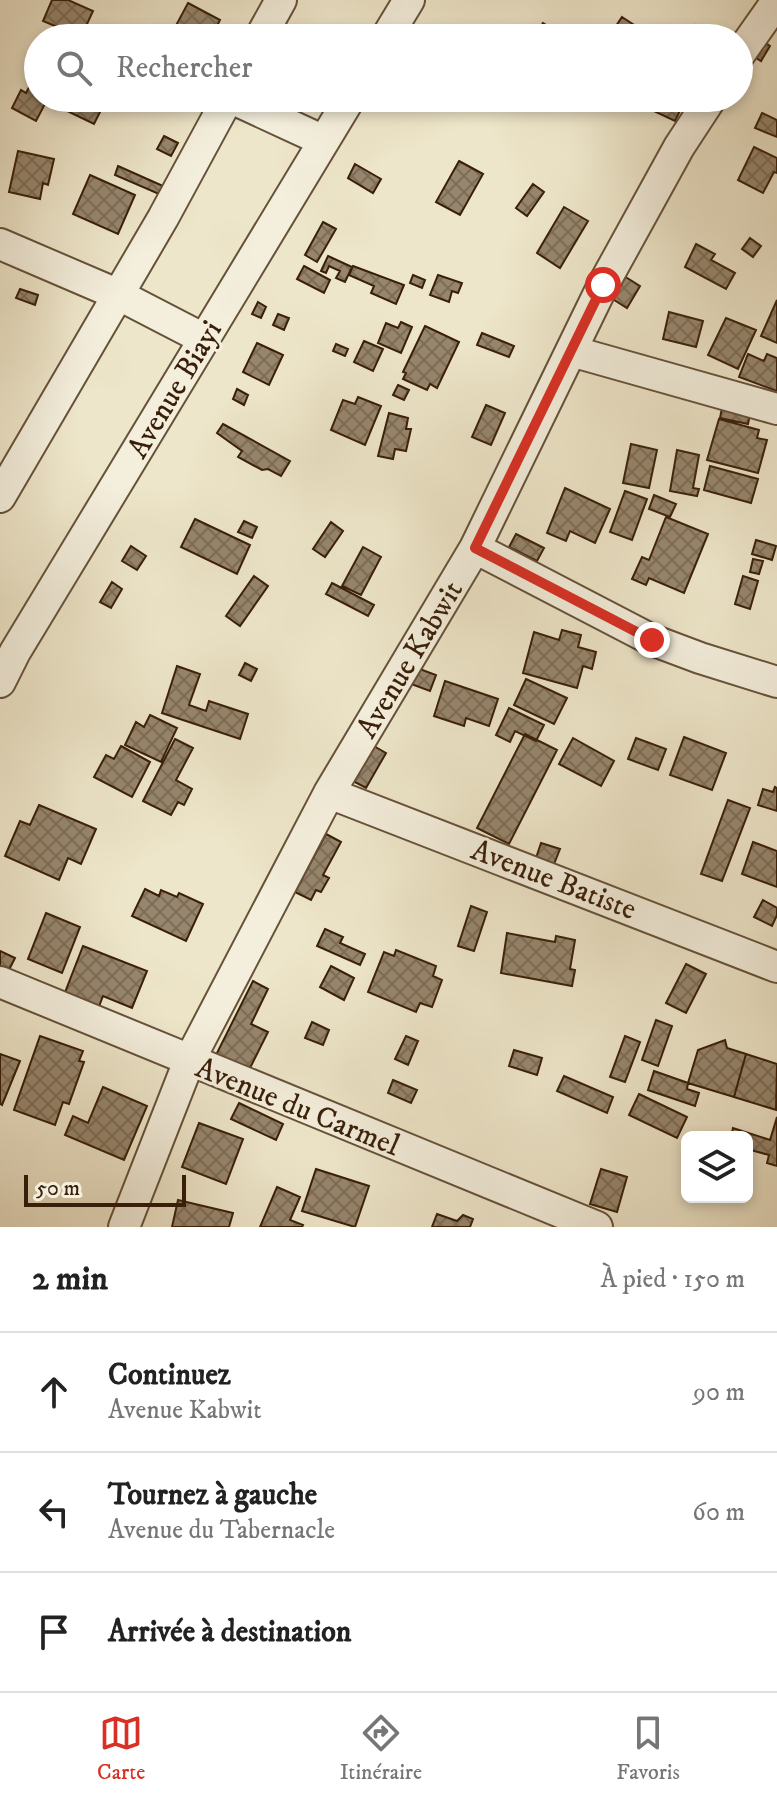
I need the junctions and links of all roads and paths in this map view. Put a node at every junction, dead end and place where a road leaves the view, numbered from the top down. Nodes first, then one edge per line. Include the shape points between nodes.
1 (281, 0) edge
2 (409, 0) edge
3 (777, 1) edge
4 (268, 24) edge
5 (394, 24) edge
6 (753, 35) edge
7 (222, 112) edge
8 (261, 112) edge
9 (342, 112) edge
10 (703, 112) edge
11 (324, 141) junction
12 (0, 244) edge
13 (119, 295) junction
14 (204, 339) junction
15 (571, 351) junction
16 (777, 409) edge
17 (0, 497) edge
18 (475, 548) junction
19 (8, 647) edge
20 (0, 682) edge
21 (777, 682) edge
22 (329, 793) junction
23 (777, 967) edge
24 (0, 982) edge
25 (189, 1061) junction
26 (124, 1227) edge
27 (597, 1227) edge

1 - 4 street
2 - 5 street
3 - 6 street
7 - 13 street
8 - 11 street
9 - 11 street, Avenue Biayi
10 - 15 street, Avenue Kabwit
11 - 14 street, Avenue Biayi
12 - 13 street
13 - 14 street
13 - 17 street
14 - 19 street, Avenue Biayi
15 - 16 street
15 - 18 street, Avenue Kabwit
18 - 21 street via 652,640
18 - 22 street, Avenue Kabwit
19 - 20 street, Avenue Biayi
22 - 23 street, Avenue Batiste
22 - 25 street, Avenue Kabwit
24 - 25 street, Avenue du Carmel
25 - 26 street, Avenue Kabwit
25 - 27 street, Avenue du Carmel

